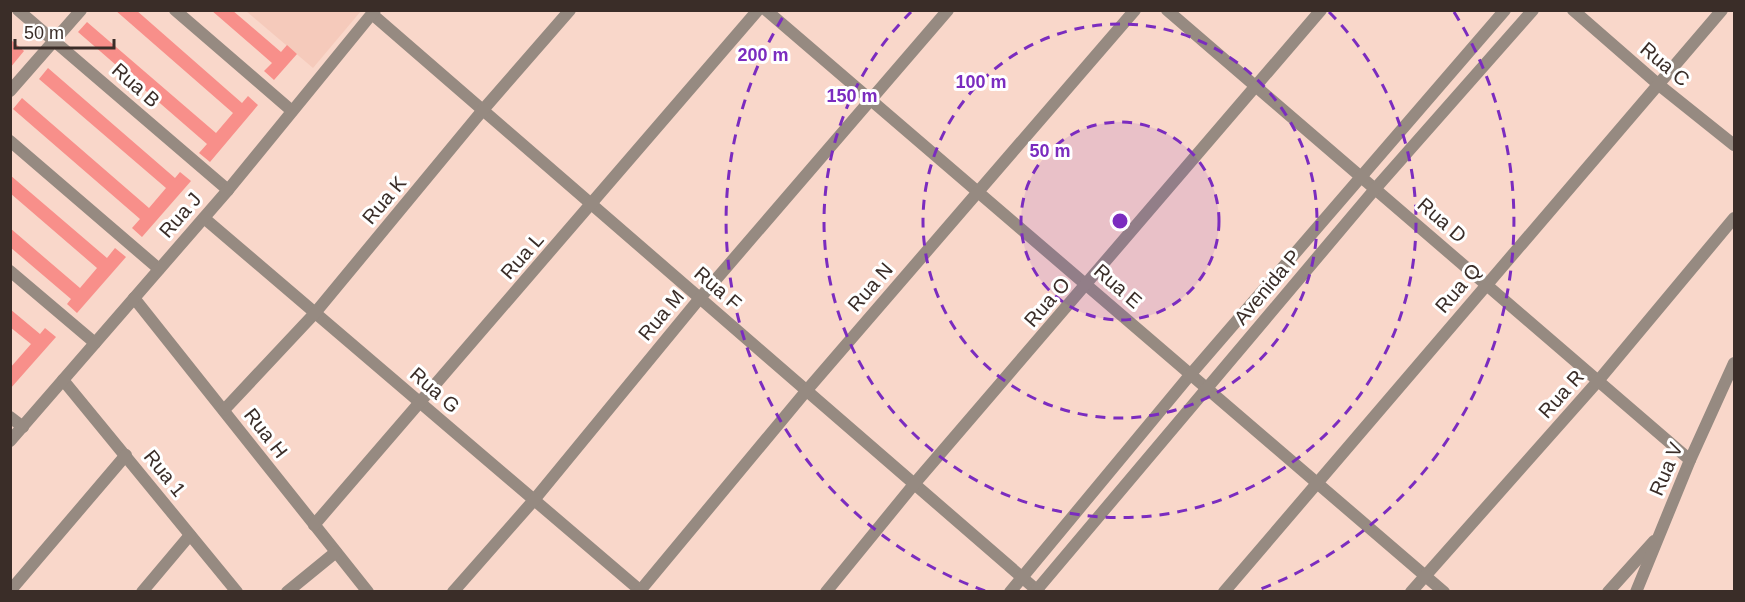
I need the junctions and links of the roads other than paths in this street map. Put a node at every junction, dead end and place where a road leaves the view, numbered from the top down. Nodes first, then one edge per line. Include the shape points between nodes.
1 (18, 10) edge
2 (81, 10) edge
3 (175, 10) edge
4 (570, 10) edge
5 (758, 10) edge
6 (766, 10) edge
7 (948, 10) edge
8 (1135, 10) edge
9 (1167, 10) edge
10 (1321, 10) edge
11 (1505, 10) edge
12 (1533, 10) edge
13 (1573, 10) edge
14 (1722, 10) edge
15 (373, 12) edge
16 (54, 41) junction
17 (1659, 85) junction
18 (1256, 88) junction
19 (10, 91) edge
20 (870, 100) junction
21 (292, 111) junction
22 (482, 111) junction
23 (10, 141) edge
24 (1734, 145) edge
25 (1361, 176) junction
26 (1375, 189) junction
27 (228, 190) junction
28 (978, 192) junction
29 (592, 205) junction
30 (204, 218) junction
31 (1734, 219) edge
32 (159, 269) junction
33 (10, 271) edge
34 (1087, 285) junction
35 (1487, 285) junction
36 (134, 298) junction
37 (700, 298) junction
38 (315, 313) junction
39 (95, 343) junction
40 (1734, 363) edge
41 (1190, 375) junction
42 (63, 380) junction
43 (1598, 381) junction
44 (1206, 389) junction
45 (807, 390) junction
46 (421, 404) junction
47 (224, 410) junction
48 (10, 417) edge
49 (22, 427) junction
50 (10, 441) edge
51 (126, 455) junction
52 (1690, 460) junction
53 (915, 483) junction
54 (1317, 483) junction
55 (534, 500) junction
56 (314, 525) junction
57 (190, 535) junction
58 (1659, 536) junction
59 (336, 552) junction
60 (1425, 576) junction
61 (1023, 577) junction
62 (10, 591) edge
63 (142, 591) edge
64 (237, 591) edge
65 (287, 591) edge
66 (368, 591) edge
67 (453, 591) edge
68 (640, 591) edge
69 (826, 591) edge
70 (1010, 591) edge
71 (1037, 591) edge
72 (1224, 591) edge
73 (1411, 591) edge
74 (1444, 591) edge
75 (1608, 591) edge
76 (1636, 591) edge

1 - 16 street, Rua B
2 - 16 street
3 - 21 street
4 - 22 street, Rua K
5 - 29 street, Rua L
6 - 20 street, Rua E
7 - 20 street, Rua M
8 - 28 street, Rua N
9 - 18 street, Rua D
10 - 18 street, Rua O
11 - 25 street, Avenida P
12 - 26 street, Avenida P
13 - 17 street, Rua C
14 - 17 street, Rua Q
15 - 21 street, Rua J
15 - 22 street, Rua F
16 - 19 street
16 - 27 street, Rua B
17 - 24 street, Rua C
17 - 35 street, Rua Q
18 - 25 street, Rua D
18 - 34 street, Rua O
20 - 28 street, Rua E
20 - 37 street, Rua M
21 - 27 street, Rua J
22 - 29 street, Rua F
22 - 38 street, Rua K
23 - 32 street
25 - 26 street, Rua D
25 - 41 street, Avenida P
26 - 35 street, Rua D
26 - 44 street, Avenida P
27 - 30 street, Rua J
28 - 34 street, Rua E
28 - 45 street, Rua N
29 - 37 street, Rua F
29 - 46 street, Rua L
30 - 32 street, Rua J
30 - 38 street, Rua G
31 - 43 street, Rua R
32 - 36 street, Rua J
33 - 39 street
34 - 41 street, Rua E
34 - 53 street, Rua O
35 - 43 street, Rua D
35 - 54 street, Rua Q
36 - 39 street, Rua J
36 - 47 street, Rua H
37 - 45 street, Rua F
37 - 55 street, Rua M
38 - 46 street, Rua G
38 - 47 street, Rua K
39 - 42 street, Rua J
40 - 52 street, Rua V
41 - 44 street, Rua E
41 - 61 street, Avenida P
42 - 49 street, Rua J
42 - 51 street, Rua 1
43 - 52 street, Rua D
43 - 60 street, Rua R
44 - 54 street, Rua E
44 - 71 street, Avenida P
45 - 53 street, Rua F
45 - 68 street, Rua N
46 - 55 street, Rua G
46 - 56 street, Rua L
47 - 56 street, Rua H
48 - 49 street
49 - 50 street, Rua J
51 - 57 street, Rua 1
51 - 62 street
52 - 58 street, Rua V
53 - 61 street, Rua F
53 - 69 street, Rua O
54 - 60 street, Rua E
54 - 72 street, Rua Q
55 - 67 street, Rua M
55 - 68 street, Rua G
56 - 59 street, Rua H
57 - 63 street
57 - 64 street, Rua 1
58 - 75 street
58 - 76 street, Rua V
59 - 65 street
59 - 66 street, Rua H
60 - 73 street, Rua R
60 - 74 street, Rua E
61 - 70 street, Avenida P
61 - 71 street, Rua F

